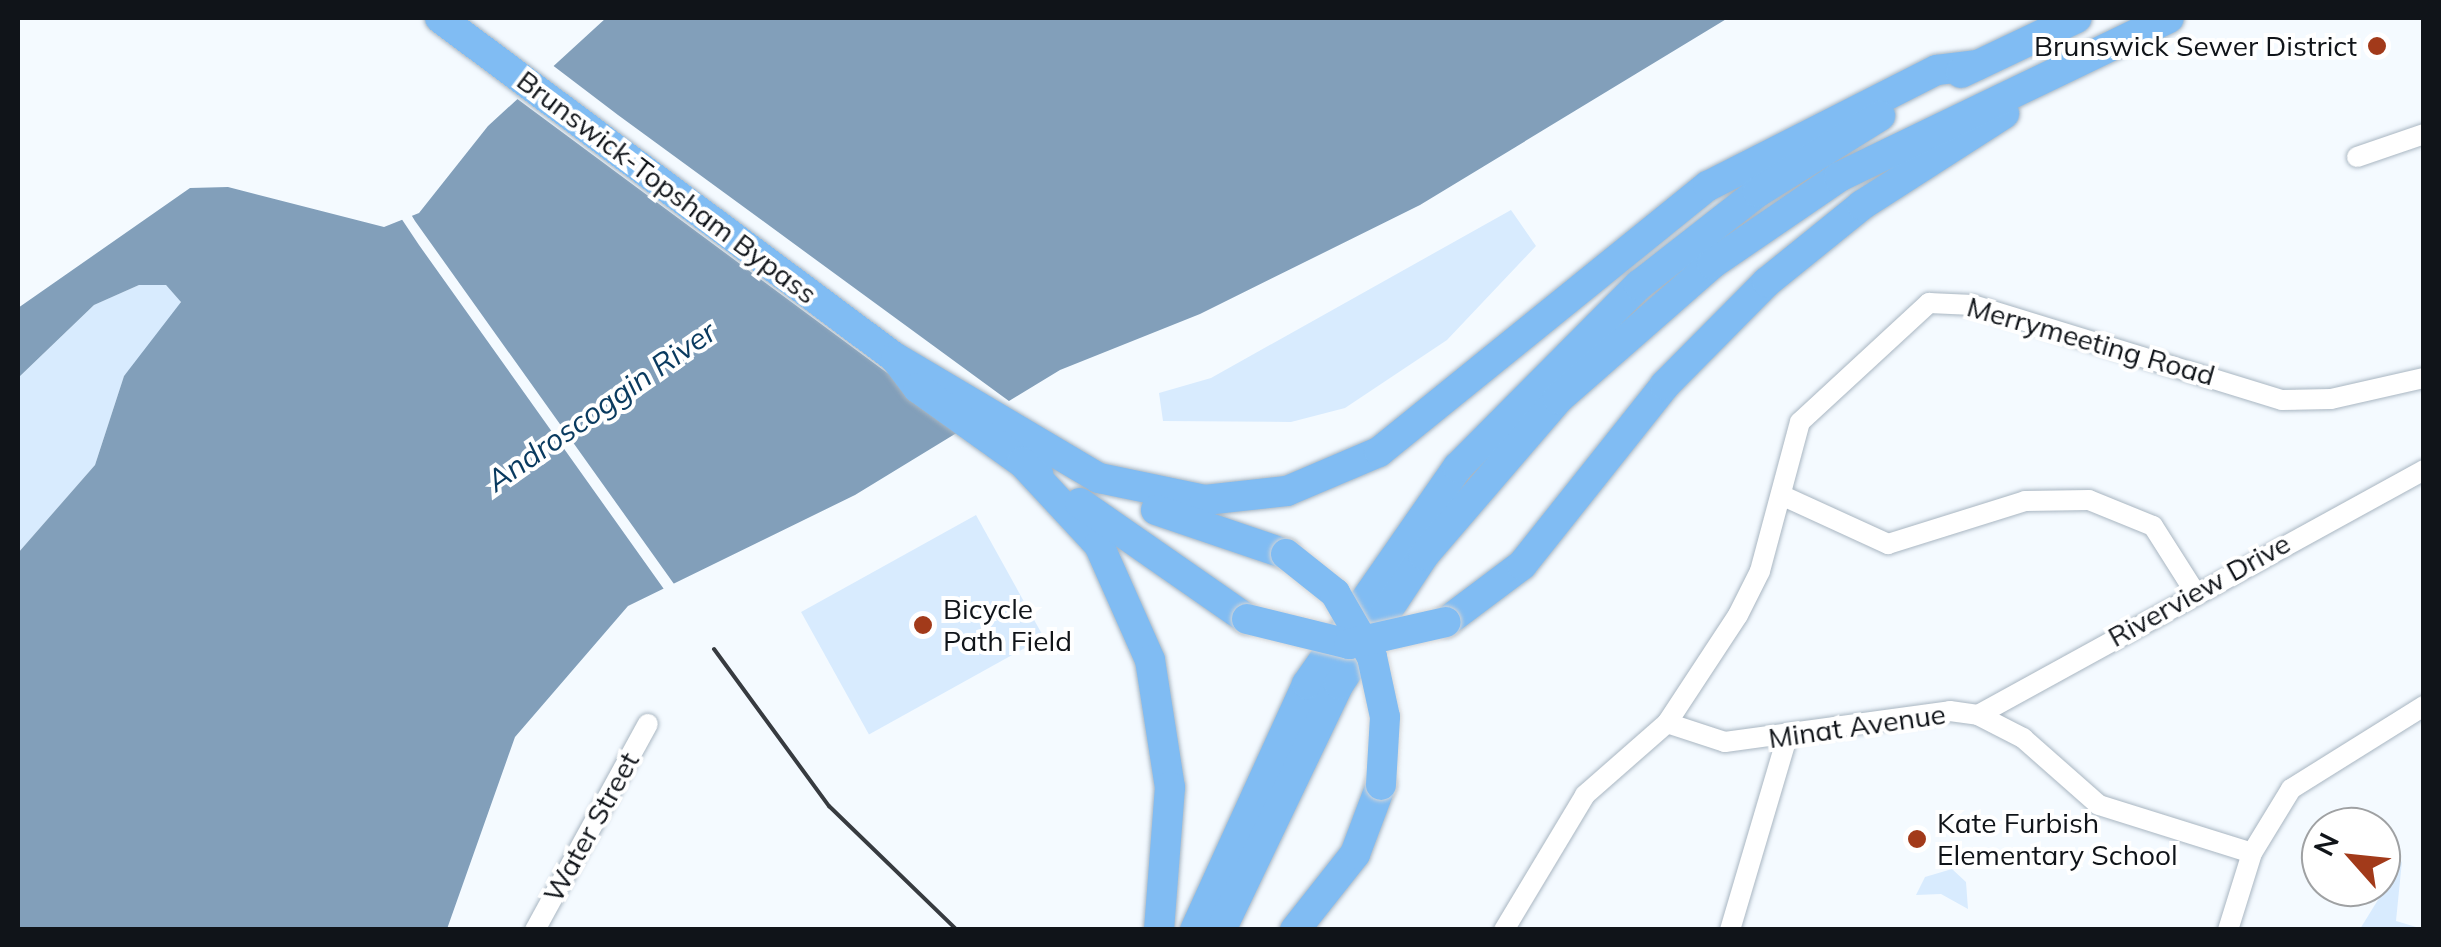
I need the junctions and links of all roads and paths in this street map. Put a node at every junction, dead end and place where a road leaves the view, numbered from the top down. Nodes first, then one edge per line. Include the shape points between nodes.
1 (2077, 18) edge
2 (2169, 18) edge
3 (452, 26) edge
4 (2080, 58) junction
5 (1978, 64) junction
6 (2424, 134) edge
7 (2357, 157) dead end
8 (2424, 378) edge
9 (1032, 456) junction
10 (2424, 470) edge
11 (1781, 495) junction
12 (2193, 589) junction
13 (2424, 706) edge
14 (1978, 716) junction
15 (1667, 723) junction
16 (648, 724) dead end
17 (1788, 737) junction
18 (2252, 853) junction
19 (535, 930) edge
20 (1159, 930) edge
21 (1195, 930) edge
22 (1222, 930) edge
23 (1295, 930) edge
24 (1504, 930) edge
25 (1730, 930) edge
26 (2228, 930) edge

1 - 5 highway
2 - 4 highway
3 - 9 highway, Brunswick-Topsham Bypass via 894,356 918,388
4 - 9 highway, bridge via 1862,205 1767,282 1664,385 1522,565 1446,622 1349,644 1248,619
4 - 22 highway via 1884,151 1796,204 1672,296 1558,399 1434,541 1339,684
5 - 9 highway via 1936,70 1708,186 1414,430 1330,476 1260,496 1189,498 1116,484
5 - 21 highway via 1846,135 1718,222 1513,404 1336,636 1259,777
6 - 7 street
8 - 11 street, Merrymeeting Road via 2331,400 2282,400 1943,300 1907,318 1806,412
9 - 20 highway via 1099,544 1150,660 1170,787
9 - 23 highway, bridge via 1100,491 1286,554 1335,593 1372,657 1385,717 1380,785 1356,854
10 - 12 street, Riverview Drive
11 - 12 street via 1888,544 2025,501 2089,500 2154,526
11 - 15 street, Merrymeeting Road via 1750,594
12 - 14 street, Riverview Drive
13 - 18 street via 2301,780
14 - 17 street, Minat Avenue via 1950,711
14 - 18 street, Minat Avenue via 2023,738 2099,805
15 - 17 street, Minat Avenue via 1708,740
15 - 24 street, Merrymeeting Road via 1600,775
16 - 19 street, Water Street
17 - 25 street
18 - 26 street

